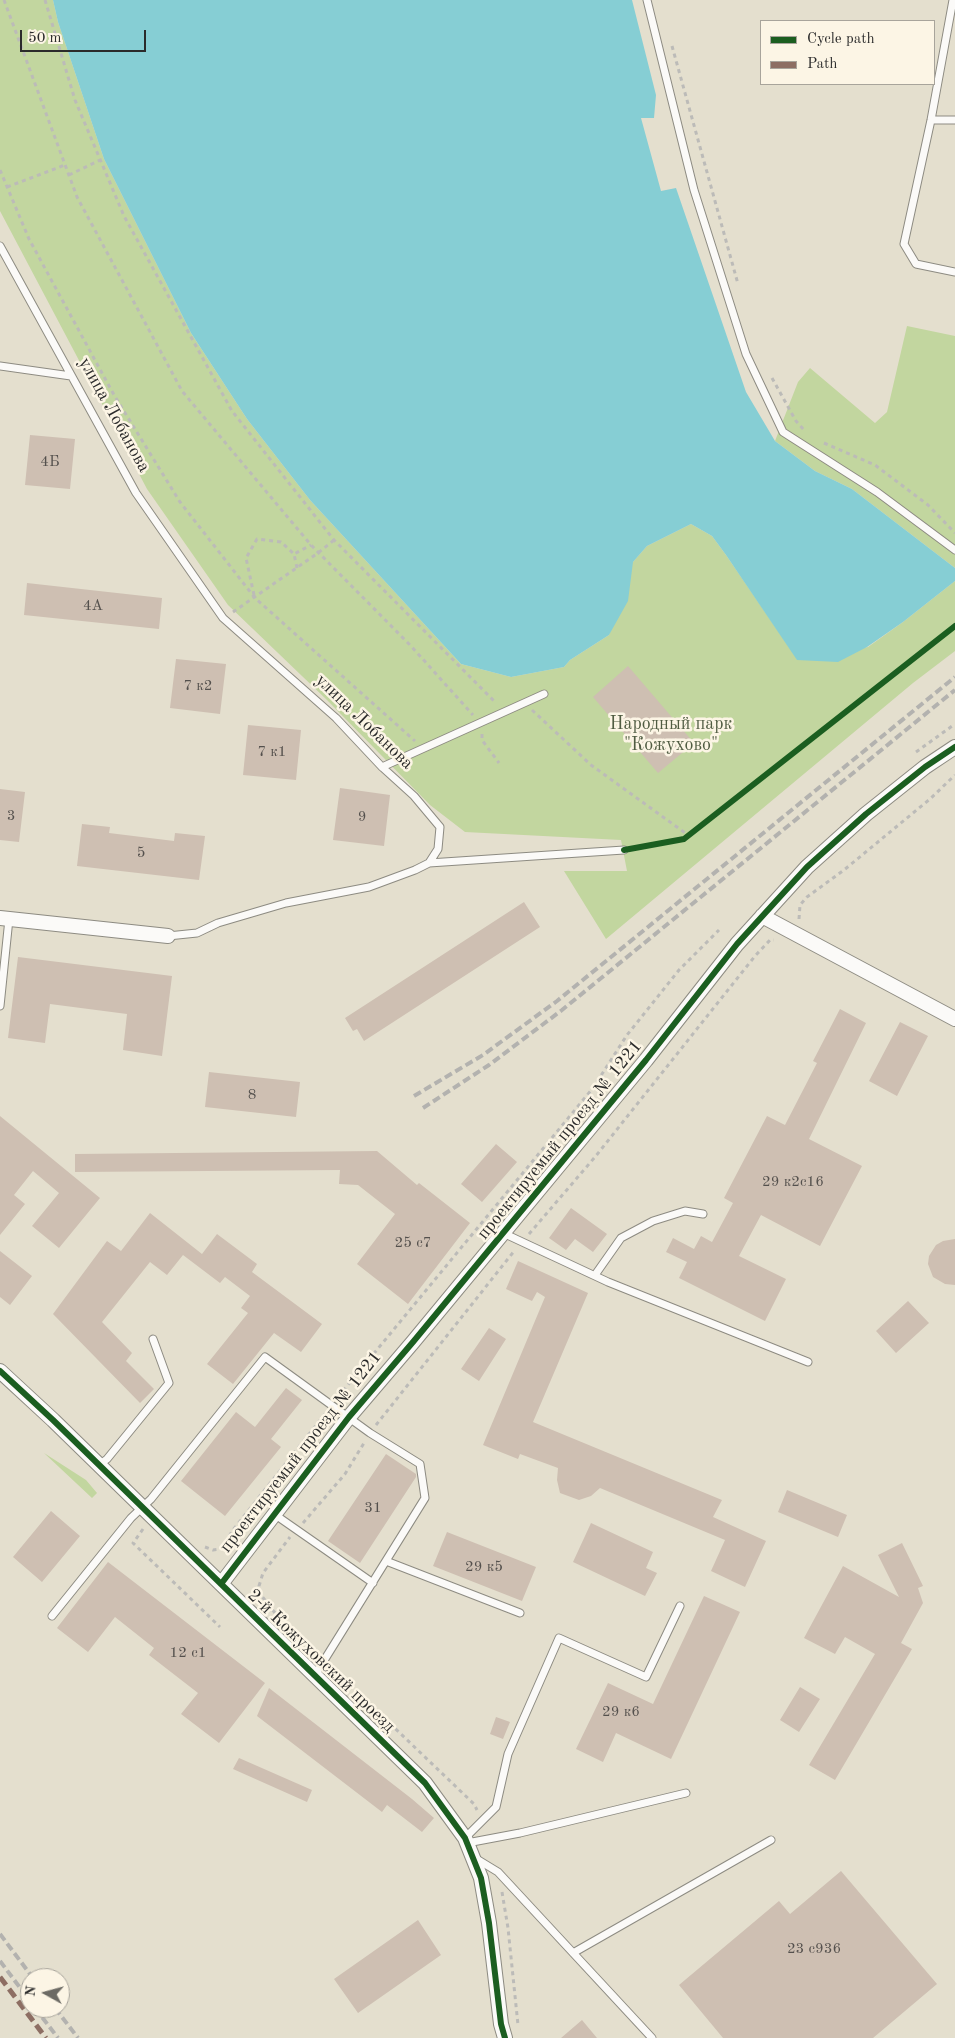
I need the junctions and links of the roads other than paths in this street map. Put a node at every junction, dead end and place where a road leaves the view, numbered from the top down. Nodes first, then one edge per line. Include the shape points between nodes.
1 (647, 0) edge
2 (953, 0) edge
3 (931, 120) junction
4 (955, 120) edge
5 (0, 246) edge
6 (955, 272) edge
7 (0, 366) edge
8 (72, 376) junction
9 (955, 550) edge
10 (544, 694) dead end
11 (955, 747) edge
12 (382, 767) junction
13 (624, 850) dead end
14 (429, 863) junction
15 (762, 916) junction
16 (4, 919) edge
17 (168, 936) joint
18 (0, 1006) edge
19 (955, 1019) edge
20 (703, 1214) dead end
21 (503, 1233) junction
22 (594, 1275) junction
23 (154, 1339) dead end
24 (808, 1362) dead end
25 (1, 1375) edge
26 (349, 1417) junction
27 (99, 1465) junction
28 (143, 1508) junction
29 (274, 1514) junction
30 (386, 1561) junction
31 (373, 1582) junction
32 (221, 1584) junction
33 (680, 1606) dead end
34 (520, 1613) dead end
35 (52, 1616) dead end
36 (315, 1675) junction
37 (686, 1794) dead end
38 (771, 1840) dead end
39 (466, 1841) junction
40 (474, 1858) junction
41 (574, 1953) junction
42 (500, 2031) edge
43 (505, 2038) edge
44 (652, 2038) edge

1 - 9 lane via 694,190 746,354 783,432 877,492
2 - 3 lane
3 - 4 lane
3 - 6 lane via 904,244 916,264
5 - 8 lane, улица Лобанова
7 - 8 lane
8 - 12 lane, улица Лобанова via 136,493 223,618 336,718
10 - 12 lane
11 - 15 street, проектируемый проезд № 1221 via 866,814 807,868
12 - 14 lane, улица Лобанова via 414,796 440,827 438,849
13 - 14 lane
14 - 17 lane via 369,887 286,903 218,923 197,933
15 - 19 street
15 - 21 street, проектируемый проезд № 1221
16 - 17 street
16 - 18 lane
20 - 22 lane via 686,1211 652,1221 620,1238
21 - 22 lane
21 - 26 street, проектируемый проезд № 1221
22 - 24 lane
23 - 27 lane via 169,1383
25 - 27 street, 2-й Кожуховский проезд
26 - 28 lane via 265,1357
26 - 29 street, проектируемый проезд № 1221
26 - 30 lane via 420,1464 425,1498
27 - 28 street, 2-й Кожуховский проезд
28 - 32 street, 2-й Кожуховский проезд
28 - 35 lane via 131,1518
29 - 31 lane
29 - 32 street, проектируемый проезд № 1221
30 - 31 lane
30 - 34 lane
31 - 36 lane
32 - 36 street, 2-й Кожуховский проезд
33 - 39 lane via 646,1677 559,1638 508,1754 496,1807
36 - 39 street, 2-й Кожуховский проезд via 425,1783
37 - 39 lane via 520,1833
38 - 41 lane
39 - 40 street, 2-й Кожуховский проезд
40 - 41 lane via 498,1872
40 - 42 street, 2-й Кожуховский проезд via 489,1923
41 - 44 lane
42 - 43 street, 2-й Кожуховский проезд

